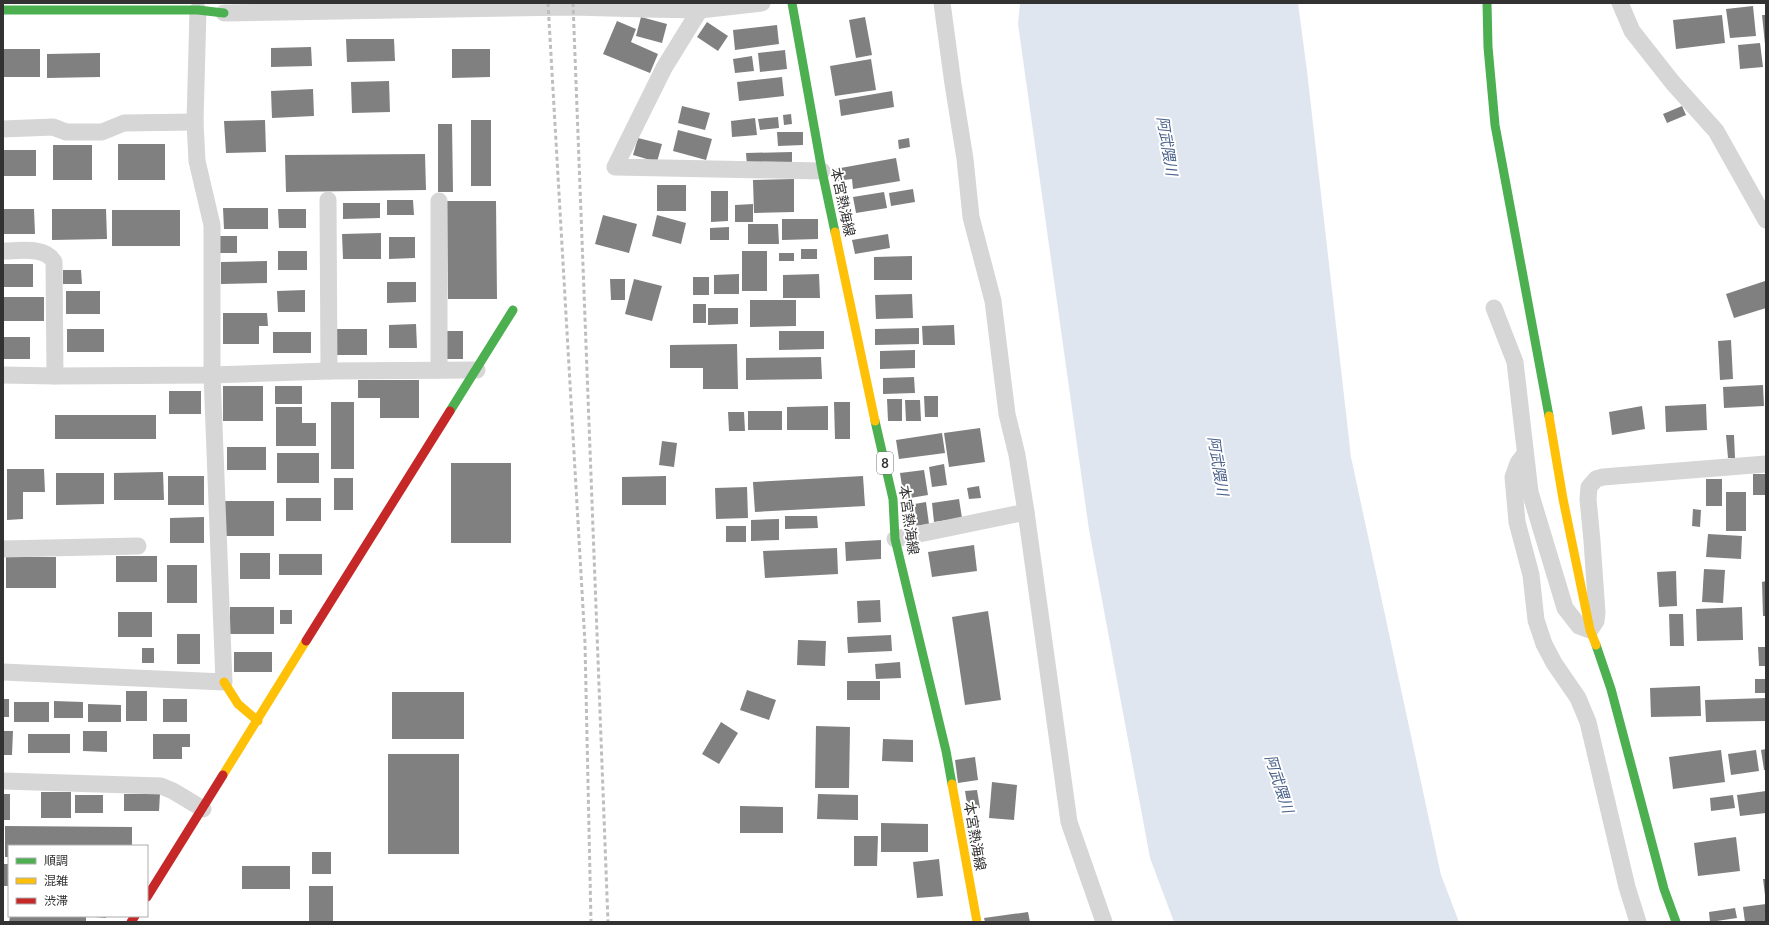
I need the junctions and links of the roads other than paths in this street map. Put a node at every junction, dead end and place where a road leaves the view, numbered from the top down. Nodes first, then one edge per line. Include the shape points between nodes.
1 (762, 3) edge
2 (792, 3) edge
3 (942, 3) edge
4 (1487, 3) edge
5 (1620, 3) edge
6 (645, 6) edge
7 (702, 6) edge
8 (10, 7) edge
9 (198, 7) edge
10 (224, 13) joint
11 (195, 122) junction
12 (3, 129) edge
13 (822, 171) junction
14 (328, 200) dead end
15 (439, 201) dead end
16 (1766, 220) edge
17 (3, 251) edge
18 (1494, 308) dead end
19 (513, 310) dead end
20 (439, 370) junction
21 (477, 370) junction
22 (329, 371) junction
23 (3, 375) edge
24 (212, 375) junction
25 (55, 376) junction
26 (1525, 454) junction
27 (1766, 464) edge
28 (1026, 512) junction
29 (895, 539) junction
30 (138, 546) dead end
31 (3, 549) edge
32 (1590, 630) junction
33 (3, 672) edge
34 (224, 682) junction
35 (258, 721) junction
36 (3, 781) edge
37 (203, 809) junction
38 (148, 895) edge
39 (977, 922) edge
40 (1104, 922) edge
41 (1638, 922) edge
42 (1676, 922) edge

1 - 7 street
2 - 13 street, 本宮熱海線 / 8
3 - 28 street via 971,217 993,301 1007,414 1017,455
4 - 32 street via 1495,125 1563,499
5 - 16 street via 1632,32 1716,131
6 - 7 street
6 - 10 street
7 - 13 street via 664,68 615,167
8 - 9 street
9 - 10 street
9 - 11 street
11 - 12 street via 124,123 102,132 66,132 53,127
11 - 24 street via 197,162 212,225
13 - 29 street, 本宮熱海線 / 8 via 893,499
14 - 22 street
15 - 20 street
17 - 25 street via 42,252 54,262
18 - 26 street via 1515,362
19 - 21 street
20 - 21 street
20 - 22 street
21 - 35 street
22 - 24 street
23 - 25 street
24 - 25 street
24 - 34 street
26 - 32 street via 1530,492 1565,608 1579,626
26 - 41 street via 1518,463 1513,477 1517,522 1531,575 1536,620 1550,657 1578,698 1588,722 1625,880
27 - 32 street via 1622,474 1596,479 1589,487 1588,499 1597,606 1596,621
28 - 29 street
28 - 40 street via 1069,822
29 - 39 street, 本宮熱海線 / 8 via 946,751
30 - 31 street
32 - 42 street via 1611,689 1664,889
33 - 34 street
34 - 35 street via 243,711
35 - 37 street
36 - 37 street via 161,786
37 - 38 street

